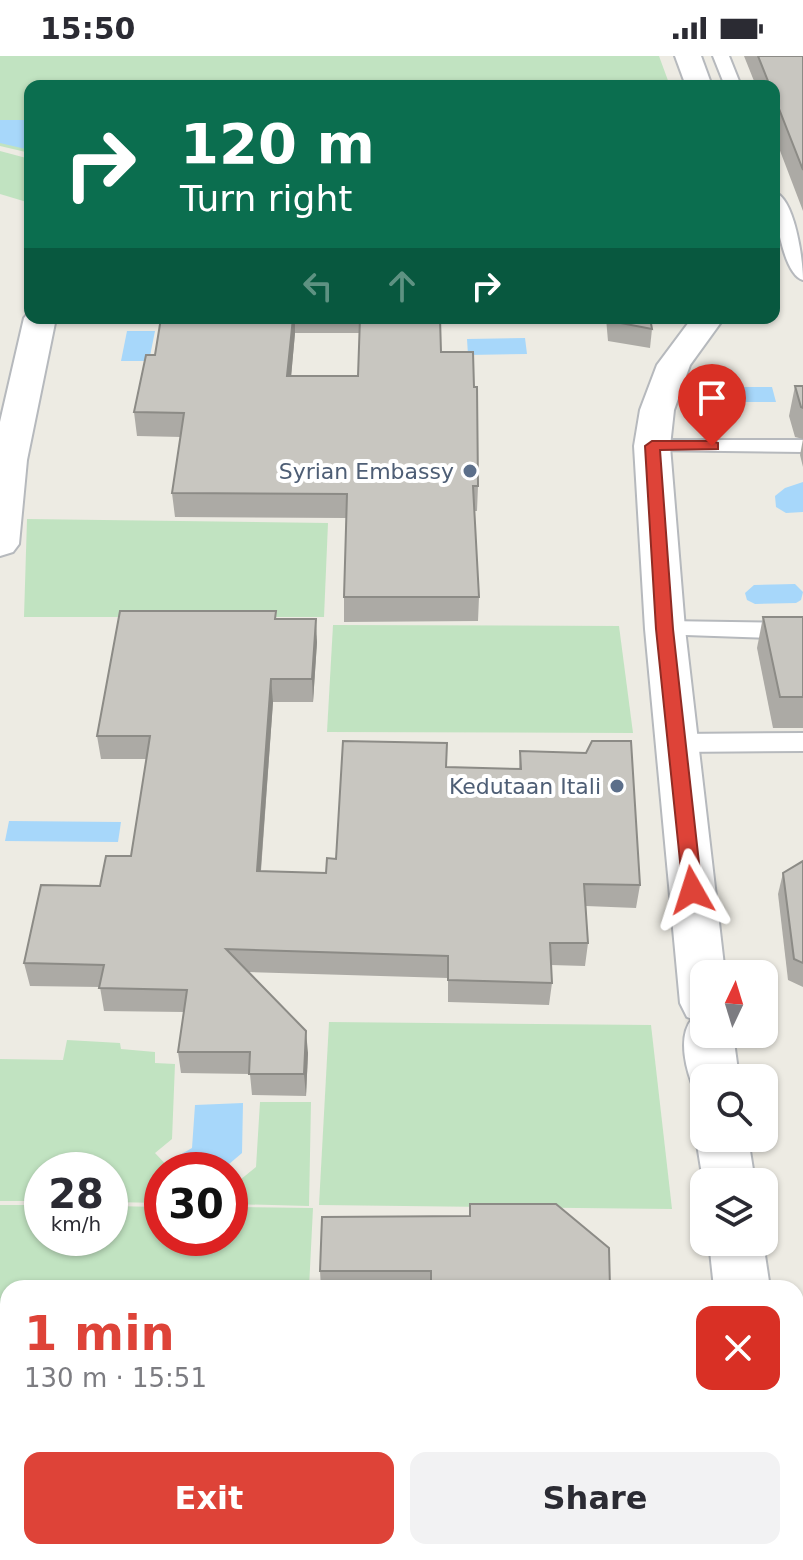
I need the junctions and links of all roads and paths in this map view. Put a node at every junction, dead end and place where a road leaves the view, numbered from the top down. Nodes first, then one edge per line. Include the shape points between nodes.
1 (688, 56) edge
2 (721, 56) edge
3 (697, 80) edge
4 (731, 80) edge
5 (780, 213) edge
6 (803, 275) edge
7 (39, 324) edge
8 (704, 324) edge
9 (652, 446) junction
10 (803, 446) edge
11 (0, 544) edge
12 (665, 629) junction
13 (803, 631) edge
14 (803, 742) edge
15 (676, 743) junction
16 (699, 960) edge
17 (738, 1256) edge
18 (741, 1280) edge

1 - 3 street
2 - 4 lane
5 - 6 lane
7 - 11 street via 9,460
8 - 9 street via 674,365 657,410
9 - 10 lane
9 - 12 street
12 - 13 lane
12 - 15 street
14 - 15 lane
15 - 16 street
17 - 18 street

